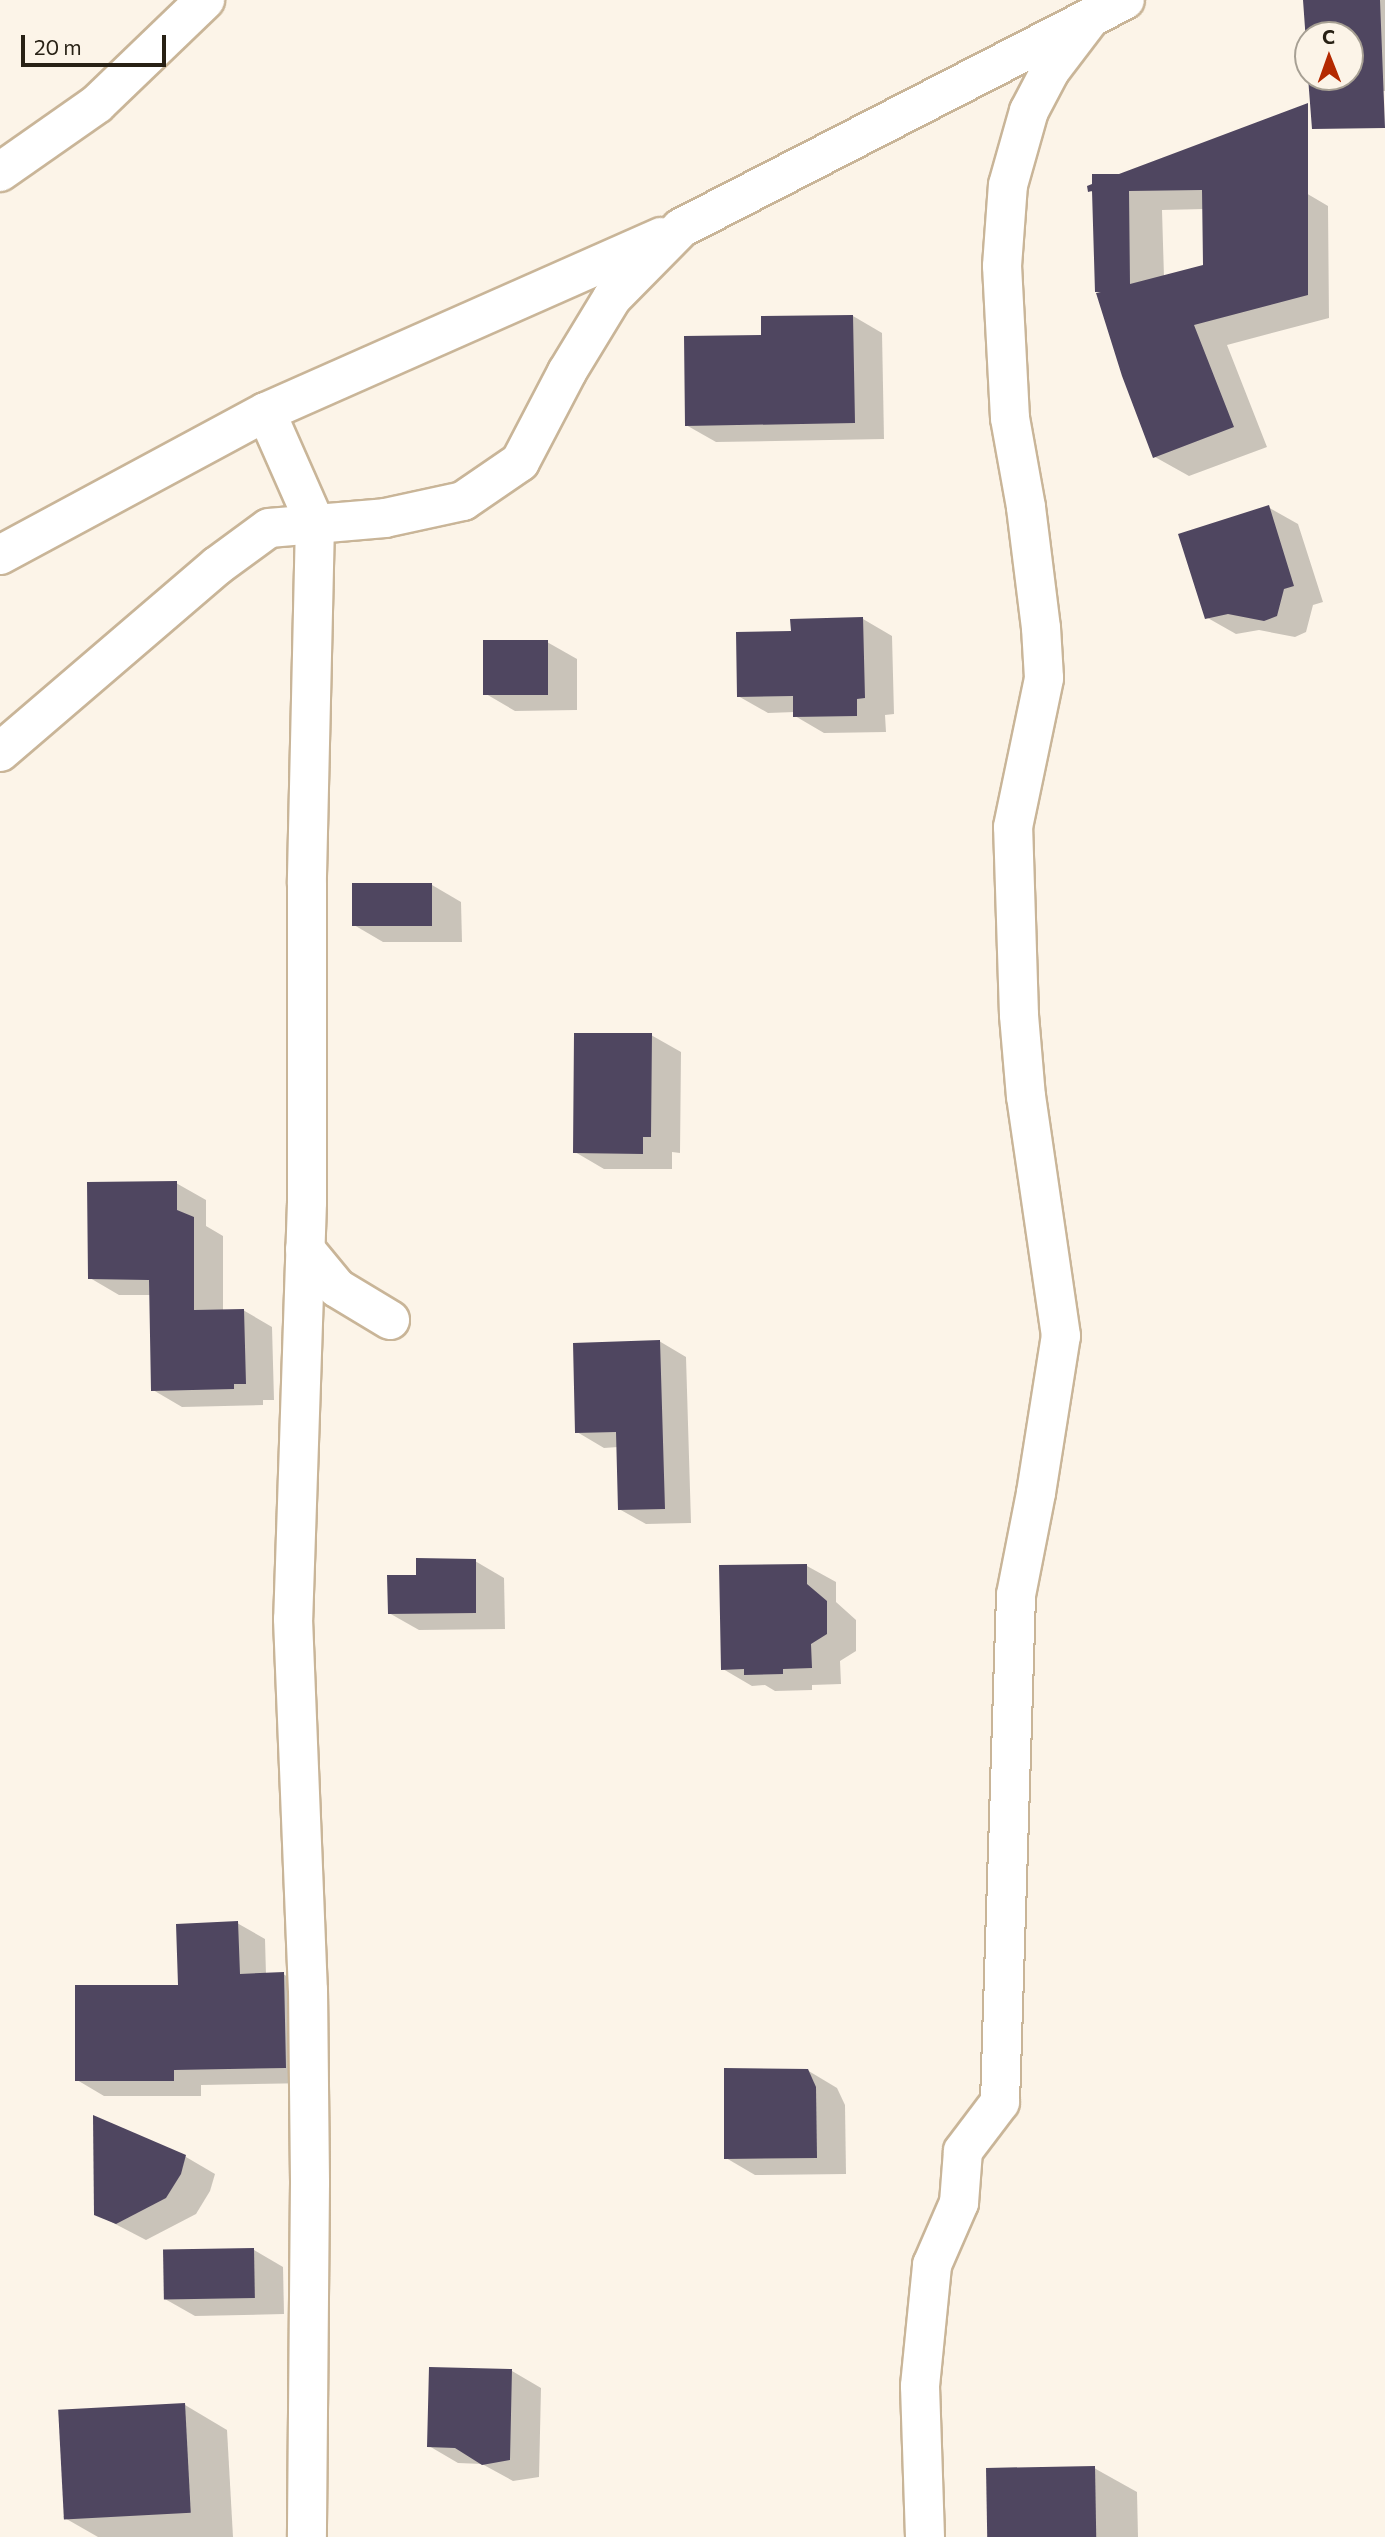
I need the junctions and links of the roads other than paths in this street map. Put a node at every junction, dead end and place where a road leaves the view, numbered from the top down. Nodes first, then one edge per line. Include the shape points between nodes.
1 (205, 0) edge
2 (1125, 0) edge
3 (1088, 21) junction
4 (0, 172) edge
5 (681, 228) junction
6 (266, 412) junction
7 (315, 523) junction
8 (0, 555) edge
9 (0, 752) edge
10 (305, 1249) junction
11 (390, 1320) dead end
12 (307, 2537) edge
13 (925, 2537) edge

1 - 4 street via 97,104
2 - 3 street
3 - 5 street
3 - 13 street via 1050,71 1029,111 1008,185 1002,266 1010,418 1026,507 1044,678 1013,827 1019,1015 1026,1097 1061,1336 1016,1595 1000,2102 963,2151 959,2203 932,2265 920,2386
5 - 6 street
5 - 7 street via 612,298 520,462 463,501 385,518
6 - 7 street
6 - 8 street
7 - 9 street via 269,528 217,566
7 - 10 street
10 - 11 street via 337,1289
10 - 12 street via 293,1619 308,1990

